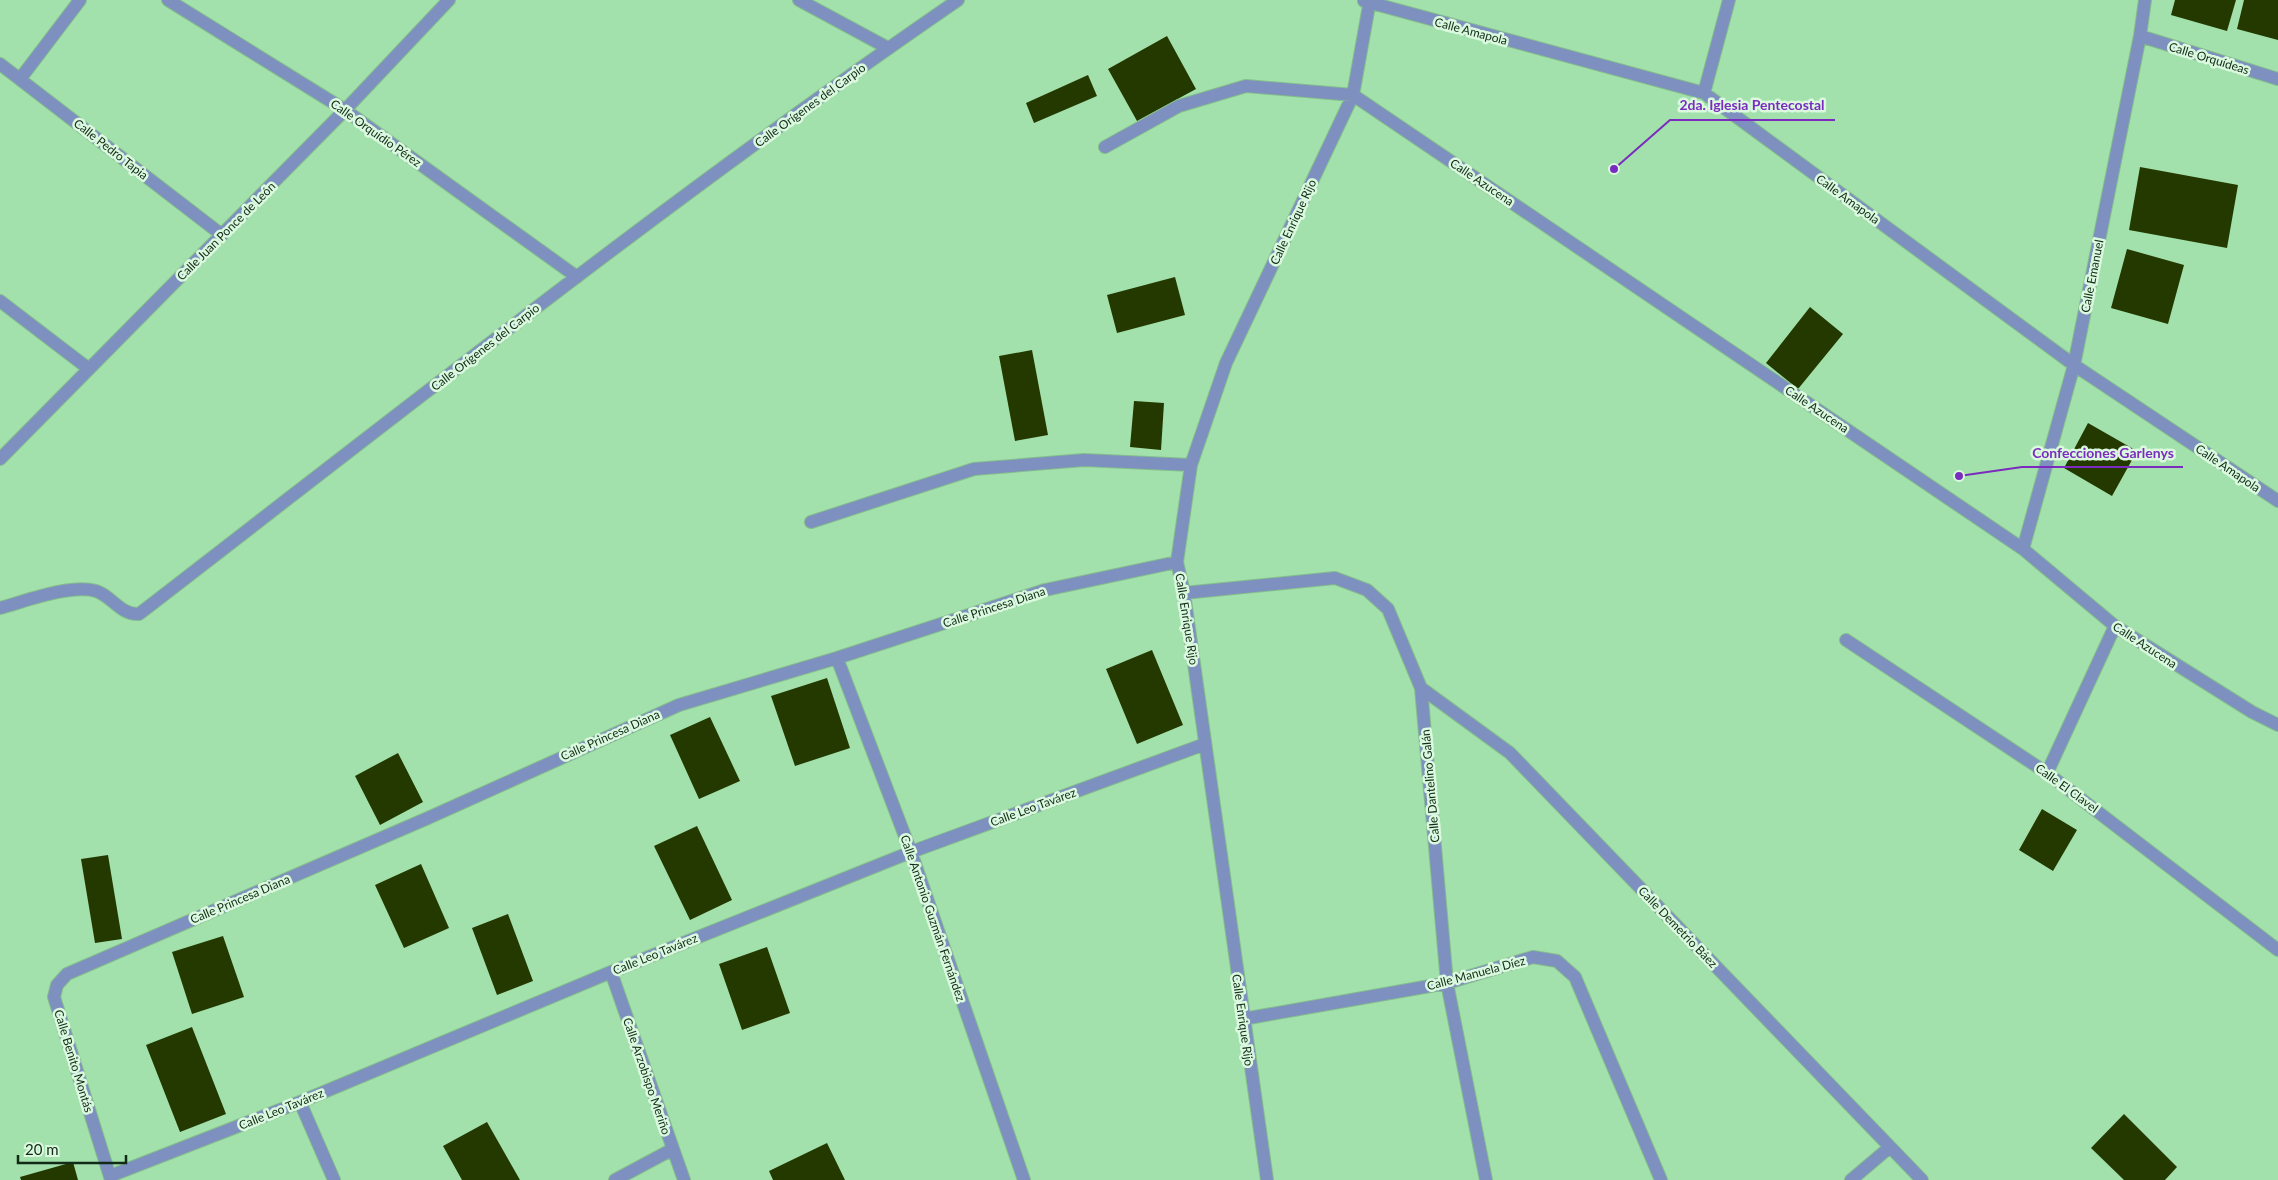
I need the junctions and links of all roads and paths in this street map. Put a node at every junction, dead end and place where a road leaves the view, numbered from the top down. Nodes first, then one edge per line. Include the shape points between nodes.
1 (80, 0) edge
2 (168, 0) edge
3 (450, 0) edge
4 (799, 0) edge
5 (958, 0) edge
6 (1729, 0) edge
7 (2145, 0) edge
8 (1367, 1) edge
9 (2140, 36) junction
10 (888, 48) junction
11 (0, 64) edge
12 (20, 78) junction
13 (2278, 79) edge
14 (1704, 93) junction
15 (1353, 94) junction
16 (345, 110) junction
17 (1104, 147) dead end
18 (222, 235) junction
19 (577, 277) junction
20 (0, 301) edge
21 (2074, 365) junction
22 (89, 369) junction
23 (0, 459) edge
24 (1191, 465) junction
25 (2278, 502) edge
26 (811, 522) dead end
27 (2023, 549) junction
28 (1177, 562) junction
29 (1184, 593) junction
30 (0, 608) edge
31 (2115, 626) junction
32 (1846, 640) dead end
33 (836, 658) junction
34 (1421, 688) junction
35 (2278, 725) edge
36 (1205, 744) junction
37 (2047, 773) junction
38 (911, 852) junction
39 (2278, 950) edge
40 (611, 972) junction
41 (67, 974) joint
42 (1447, 983) junction
43 (1243, 1019) junction
44 (300, 1102) junction
45 (1890, 1147) junction
46 (673, 1149) junction
47 (110, 1178) edge
48 (334, 1180) edge
49 (615, 1180) edge
50 (684, 1180) edge
51 (1024, 1180) edge
52 (1267, 1180) edge
53 (1486, 1180) edge
54 (1661, 1180) edge
55 (1851, 1180) edge
56 (1922, 1180) edge

1 - 12 street
2 - 16 street, Calle Orquídio Pérez
3 - 16 street, Calle Juan Ponce de León
4 - 10 street
5 - 10 street, Calle Orígenes del Carpio
6 - 14 street
7 - 9 street, Calle Emanuel
8 - 14 street, Calle Amapola
8 - 15 street, Calle Enrique Rijo
9 - 13 street, Calle Orquídeas
9 - 21 street, Calle Emanuel
10 - 19 street, Calle Orígenes del Carpio
11 - 12 street, Calle Pedro Tapia
12 - 18 street, Calle Pedro Tapia
14 - 21 street, Calle Amapola
15 - 17 street via 1246,86 1179,106
15 - 24 street, Calle Enrique Rijo via 1226,363
15 - 27 street, Calle Azucena
16 - 18 street, Calle Juan Ponce de León
16 - 19 street, Calle Orquídio Pérez
18 - 22 street, Calle Juan Ponce de León
19 - 30 street, Calle Orígenes del Carpio via 139,614 129,615 98,592 81,588
20 - 22 street
21 - 25 street, Calle Amapola
21 - 27 street, Calle Emanuel
22 - 23 street, Calle Juan Ponce de León
24 - 26 street via 1084,460 974,469
24 - 28 street, Calle Enrique Rijo
27 - 31 street, Calle Azucena
28 - 29 street, Calle Enrique Rijo
28 - 33 street, Calle Princesa Diana via 1045,590
29 - 34 street, Calle Dantelino Galán via 1335,578 1367,590 1388,609
29 - 36 street, Calle Enrique Rijo
31 - 35 street, Calle Azucena
31 - 37 street
32 - 37 street, Calle El Clavel
33 - 38 street, Calle Antonio Guzmán Fernández
33 - 41 street, Calle Princesa Diana via 678,705 419,822
34 - 42 street, Calle Dantelino Galán
34 - 45 street, Calle Demetrio Báez via 1510,753
36 - 38 street, Calle Leo Tavárez
36 - 43 street, Calle Enrique Rijo
37 - 39 street, Calle El Clavel
38 - 40 street, Calle Leo Tavárez
38 - 51 street, Calle Antonio Guzmán Fernández
40 - 44 street, Calle Leo Tavárez
40 - 46 street, Calle Arzobispo Meriño
41 - 47 street, Calle Benito Montás via 57,985 54,997
42 - 43 street, Calle Manuela Díez
42 - 53 street, Calle Dantelino Galán
42 - 54 street, Calle Manuela Díez via 1532,957 1557,961 1575,977
43 - 52 street, Calle Enrique Rijo
44 - 47 street, Calle Leo Tavárez
44 - 48 street
45 - 55 street
45 - 56 street, Calle Demetrio Báez
46 - 49 street
46 - 50 street, Calle Arzobispo Meriño

